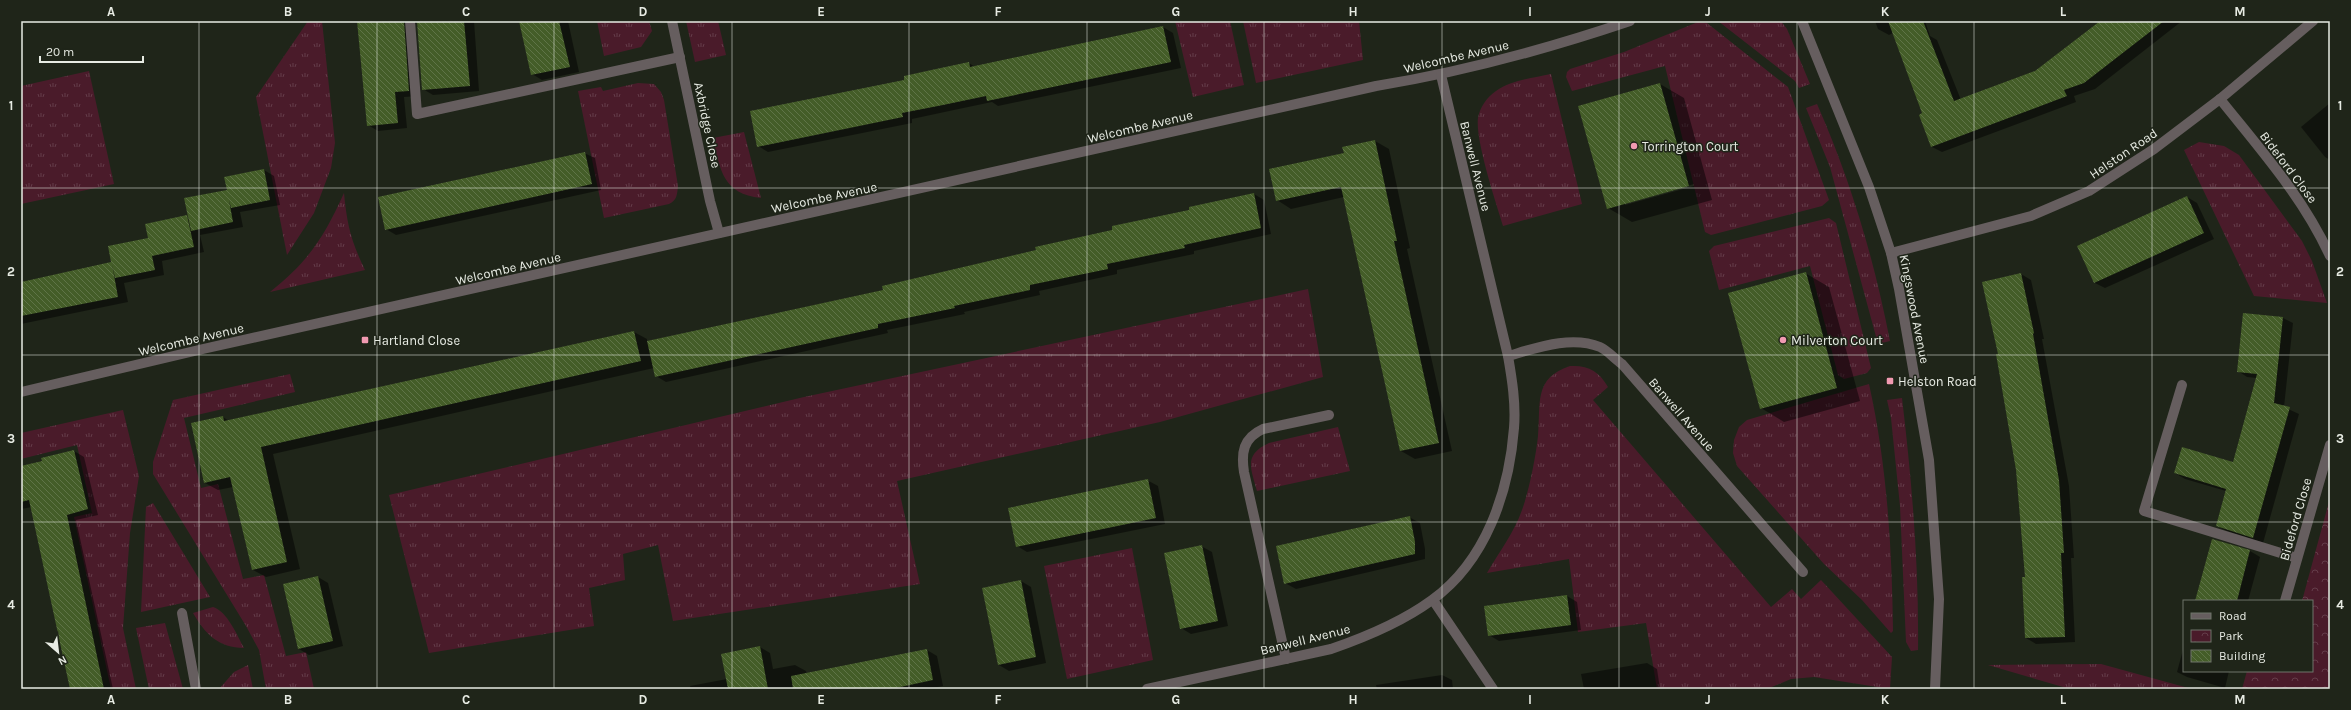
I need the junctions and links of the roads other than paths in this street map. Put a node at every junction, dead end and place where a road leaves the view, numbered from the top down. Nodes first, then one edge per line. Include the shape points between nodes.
1 (410, 21) edge
2 (672, 21) edge
3 (1630, 21) edge
4 (1802, 21) edge
5 (2313, 21) edge
6 (680, 56) junction
7 (1441, 75) junction
8 (2220, 99) junction
9 (719, 233) junction
10 (1891, 253) junction
11 (2330, 256) edge
12 (1508, 356) junction
13 (2182, 385) dead end
14 (21, 392) edge
15 (1329, 415) dead end
16 (2330, 445) edge
17 (2298, 558) junction
18 (1803, 572) dead end
19 (1433, 600) junction
20 (2285, 600) edge
21 (182, 613) dead end
22 (1286, 659) junction
23 (196, 689) edge
24 (1147, 689) edge
25 (1493, 689) edge
26 (1935, 689) edge

1 - 6 street via 417,114
2 - 6 street, Axbridge Close
3 - 7 street, Welcombe Avenue via 1568,42
4 - 10 street, Kingswood Avenue via 1867,180
5 - 8 street, Helston Road
6 - 9 street, Axbridge Close
7 - 9 street, Welcombe Avenue via 1376,86
7 - 12 street, Banwell Avenue
8 - 10 street, Helston Road via 2154,149 2089,191 2031,216
8 - 11 street, Bideford Close via 2291,188 2317,227
9 - 14 street, Welcombe Avenue
10 - 26 street, Kingswood Avenue via 1929,460 1939,599
12 - 18 street, Banwell Avenue via 1563,343 1601,347 1622,364
12 - 19 street, Banwell Avenue via 1514,394 1514,427 1508,476 1502,497 1473,557
13 - 17 street via 2144,511
15 - 22 street via 1263,429 1256,432 1244,446 1244,472
16 - 17 street, Bideford Close
17 - 20 street, Bideford Close
19 - 22 street, Banwell Avenue via 1408,616 1358,640
19 - 25 street
21 - 23 street
22 - 24 street, Banwell Avenue

